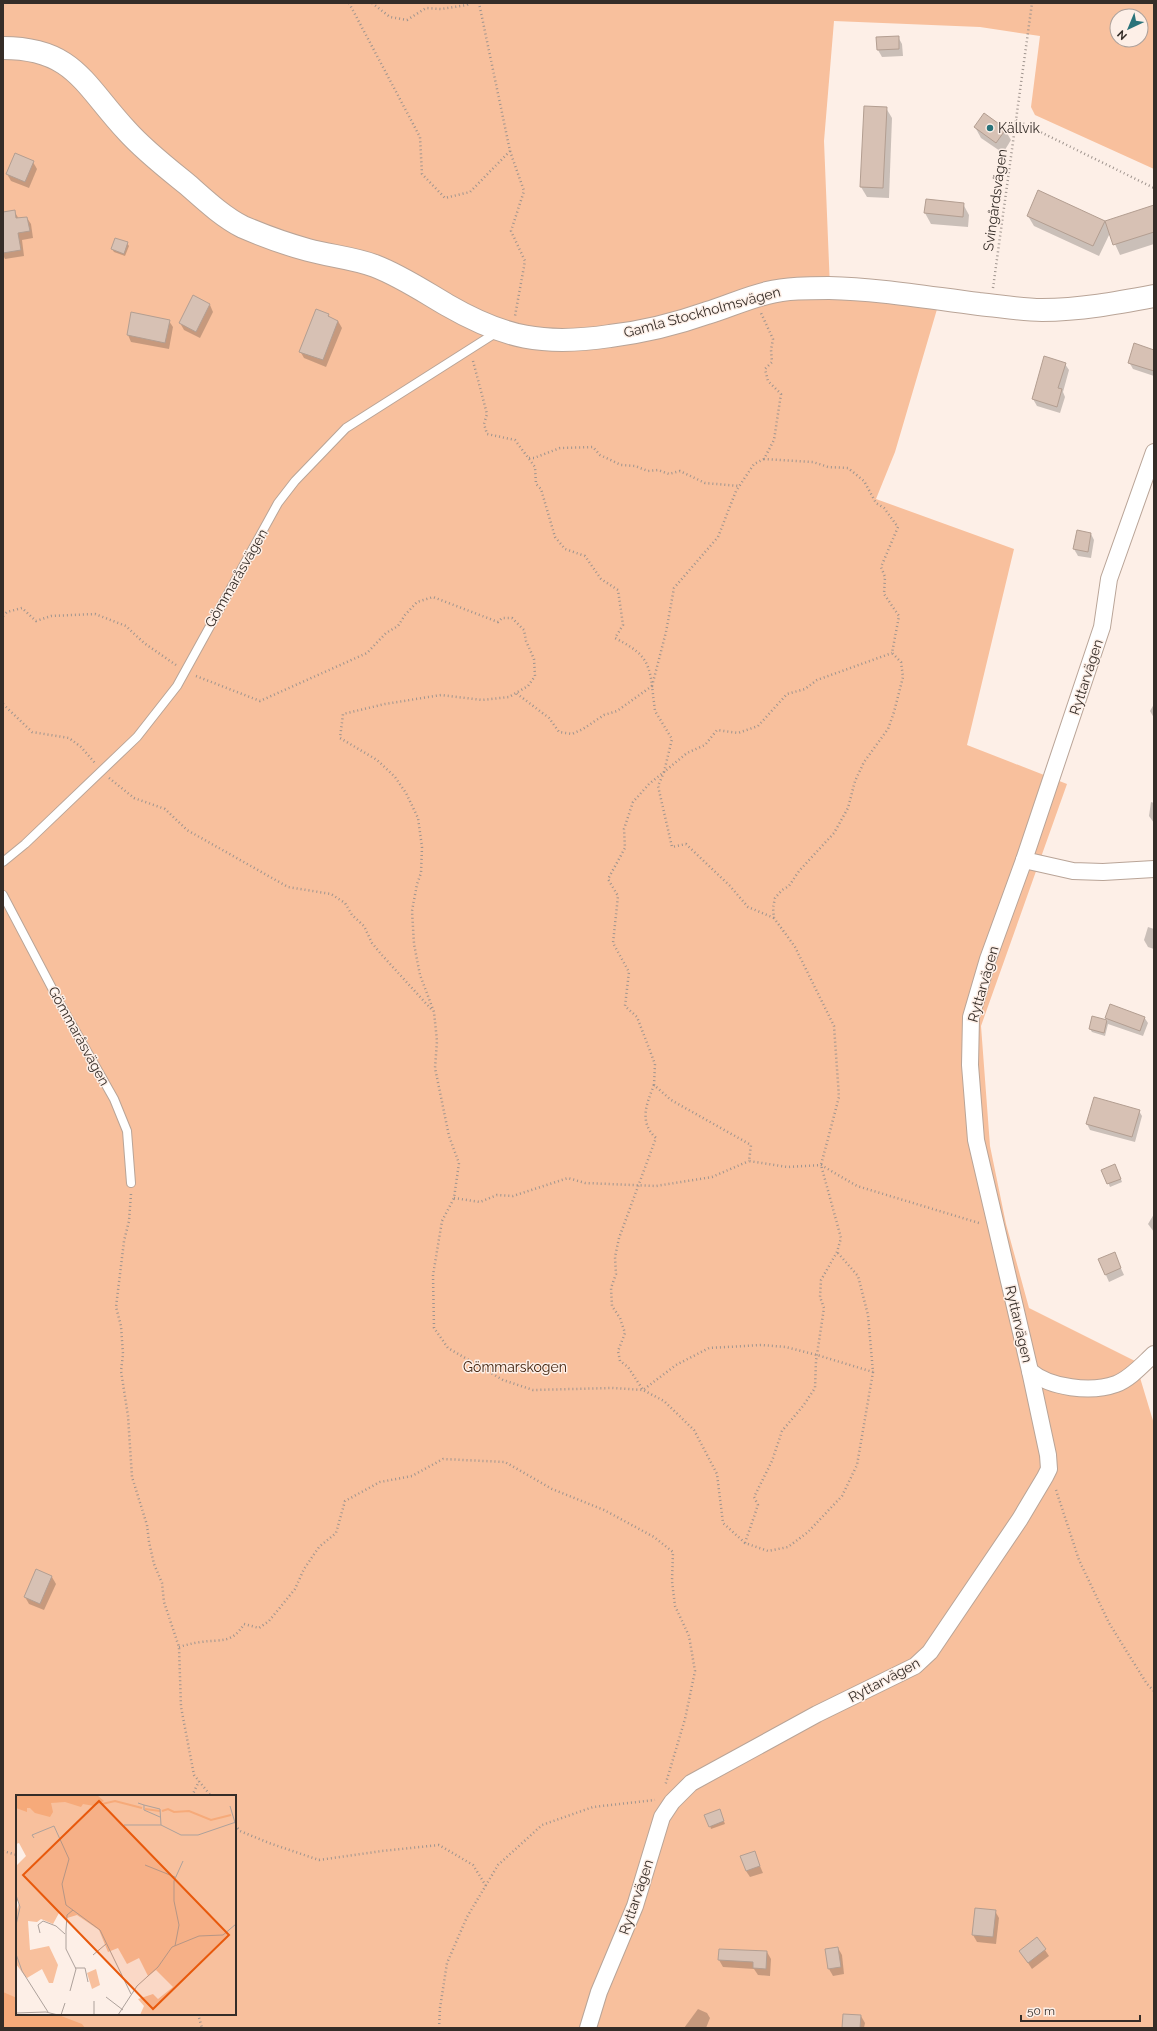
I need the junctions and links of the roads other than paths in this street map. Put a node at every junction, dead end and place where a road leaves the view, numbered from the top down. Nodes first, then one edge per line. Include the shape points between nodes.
1 (3, 48) edge
2 (1154, 296) edge
3 (507, 332) junction
4 (1154, 452) edge
5 (1024, 860) junction
6 (3, 862) edge
7 (1154, 869) edge
8 (3, 895) edge
9 (131, 1183) road end
10 (1154, 1354) edge
11 (1030, 1371) junction
12 (588, 2028) edge

1 - 3 street, Gamla Stockholmsvägen via 19,48 50,54 62,61 83,80 144,148 216,209 239,225 306,250 372,265 410,282 472,319
2 - 3 street, Gamla Stockholmsvägen via 1103,306 1018,309 876,291 793,289 759,295 708,313 638,332 605,337 534,339
3 - 6 lane, Gömmaråsvägen via 469,351 346,428 295,481 278,503 177,686 137,737
4 - 5 street, Ryttarvägen via 1109,579 1102,627
5 - 7 street via 1073,871
5 - 11 street, Ryttarvägen via 976,999 970,1026 970,1065 976,1140
8 - 9 lane, Gömmaråsvägen via 114,1099 127,1131
10 - 11 street via 1126,1379 1100,1387 1068,1387 1048,1381
11 - 12 street, Ryttarvägen via 1049,1468 1020,1518 930,1652 915,1666 817,1714 691,1783 677,1797 662,1817 635,1906 599,1992

